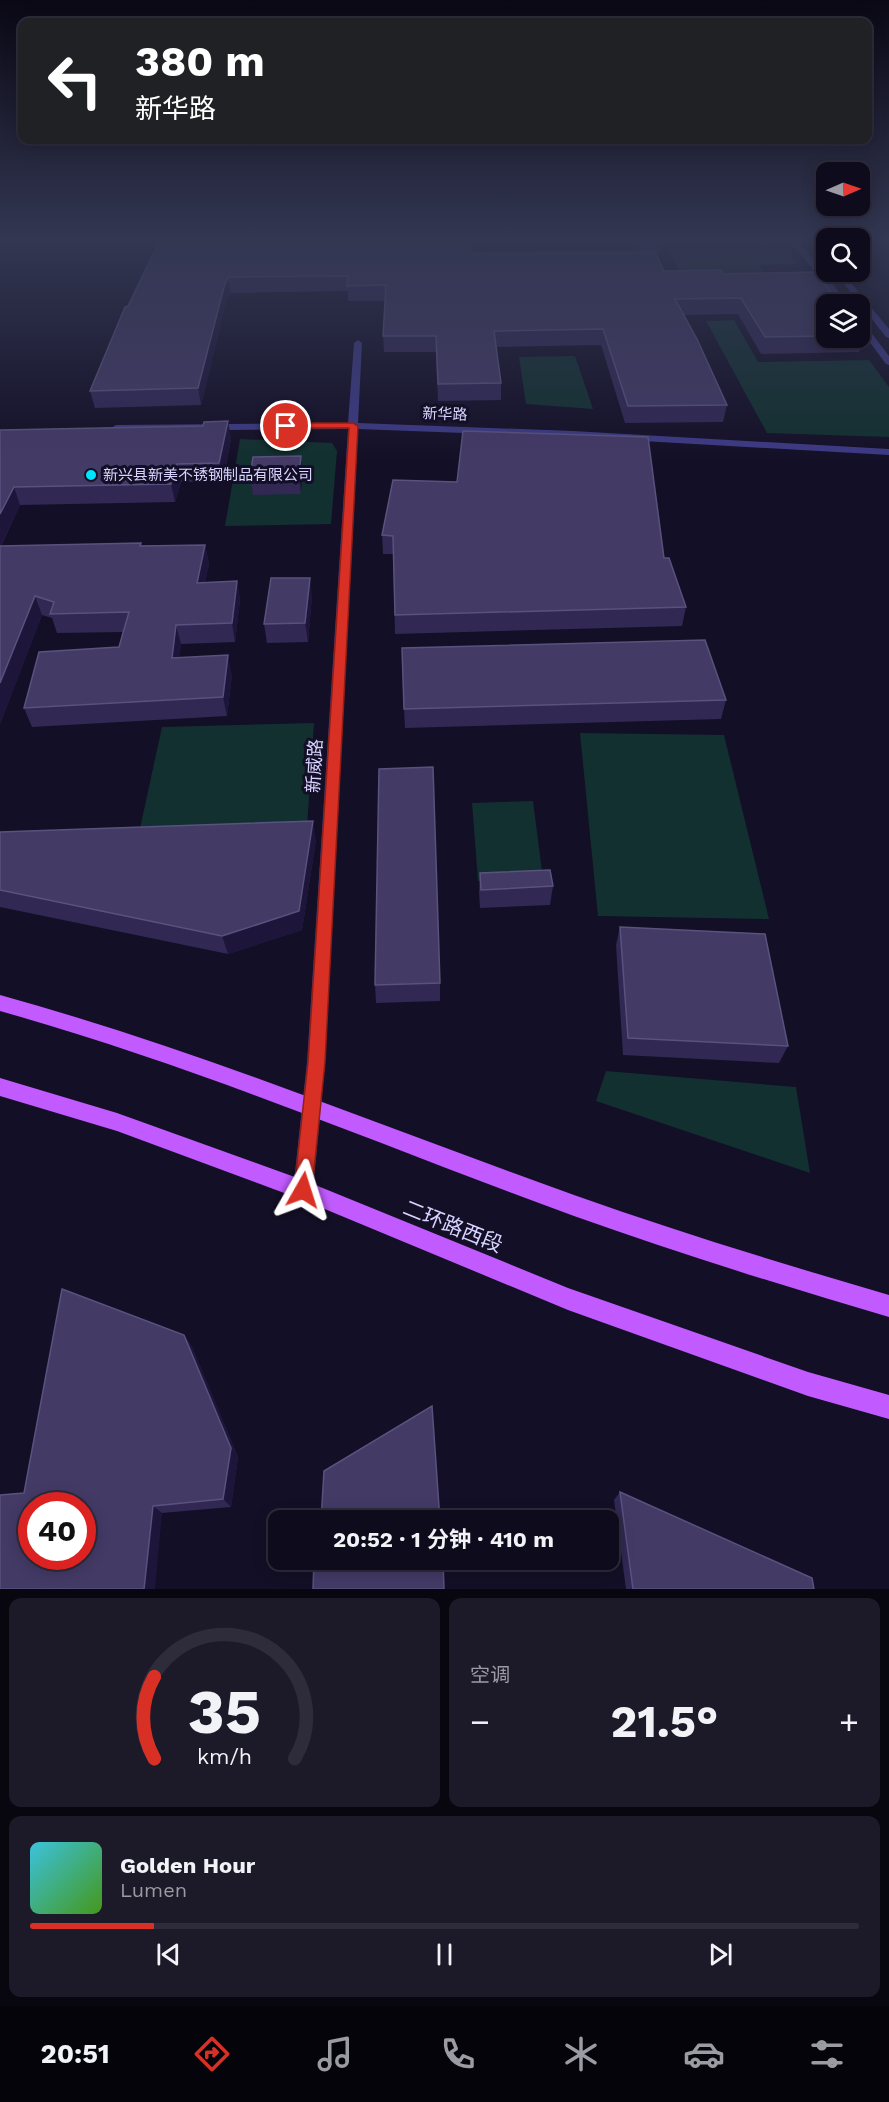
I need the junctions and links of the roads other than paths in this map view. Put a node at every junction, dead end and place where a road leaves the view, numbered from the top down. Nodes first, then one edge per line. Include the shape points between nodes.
1 (873, 314) edge
2 (889, 334) edge
3 (870, 337) edge
4 (358, 343) dead end
5 (889, 362) edge
6 (353, 426) junction
7 (103, 428) edge
8 (889, 452) edge
9 (0, 1003) edge
10 (0, 1087) edge
11 (312, 1104) junction
12 (303, 1190) junction
13 (889, 1306) edge
14 (889, 1407) edge

1 - 2 street
3 - 5 street
4 - 6 street, 新威路
6 - 7 street, 新华路
6 - 8 street, 新华路
6 - 11 street, 新威路
9 - 11 main road via 76,1022
10 - 12 main road, 二环路西段 via 117,1122
11 - 12 street, 新威路
11 - 13 main road via 531,1190
12 - 14 main road, 二环路西段 via 568,1299 808,1384

